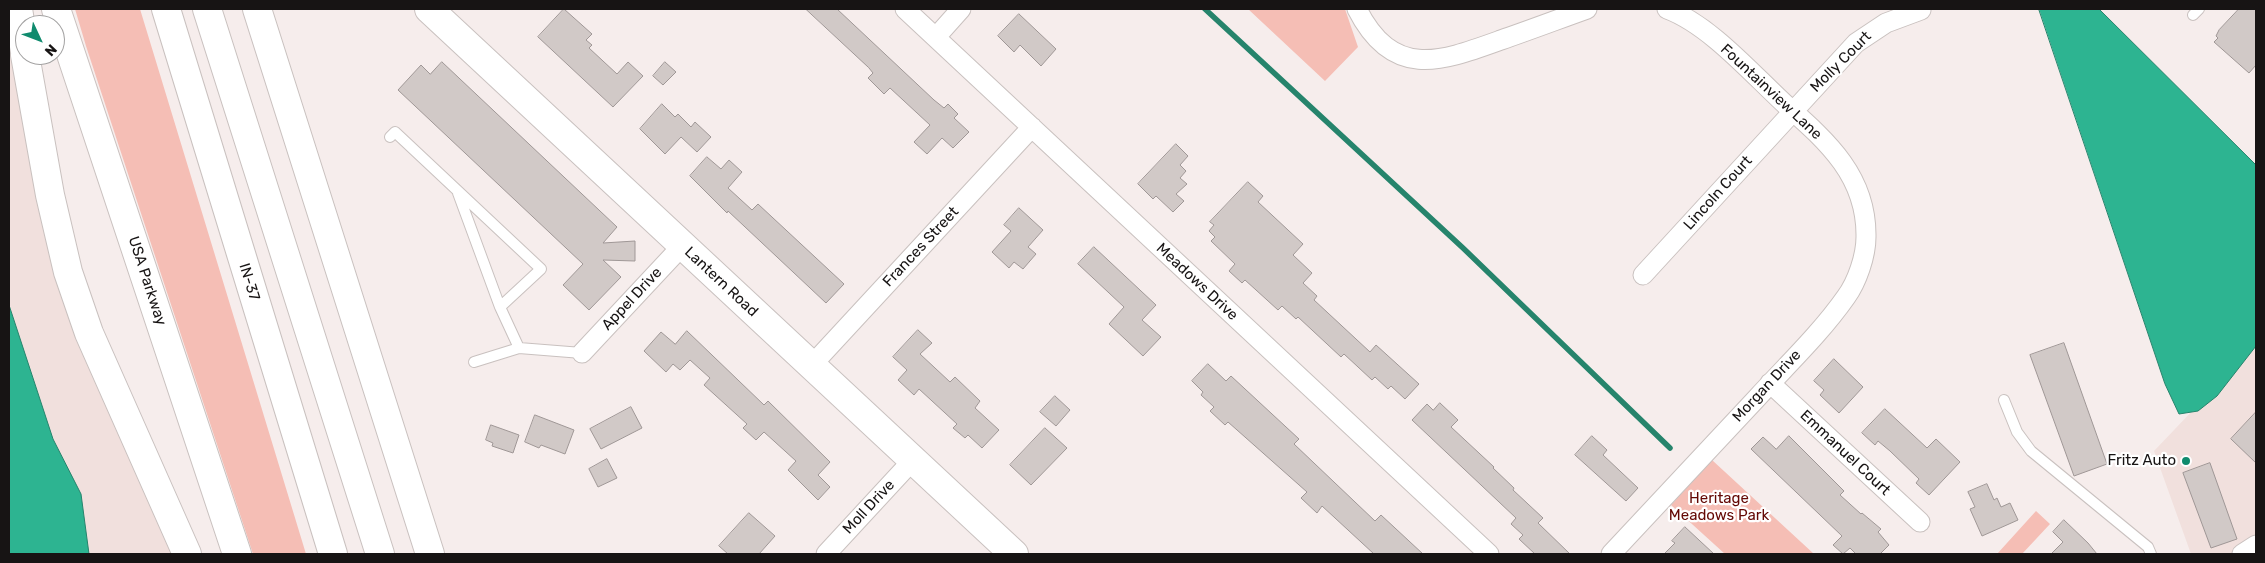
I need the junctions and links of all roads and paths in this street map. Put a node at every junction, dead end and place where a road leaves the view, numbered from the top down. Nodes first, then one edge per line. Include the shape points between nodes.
1 (56, 9) edge
2 (166, 9) edge
3 (206, 9) edge
4 (257, 9) edge
5 (429, 9) edge
6 (906, 9) edge
7 (961, 9) edge
8 (1357, 9) edge
9 (1588, 9) edge
10 (1677, 10) edge
11 (1921, 10) edge
12 (1541, 17) edge
13 (936, 37) junction
14 (27, 65) edge
15 (1793, 111) junction
16 (1032, 127) junction
17 (390, 137) dead end
18 (457, 191) junction
19 (1859, 192) joint
20 (682, 246) junction
21 (1644, 275) dead end
22 (500, 307) junction
23 (519, 348) junction
24 (582, 352) joint
25 (474, 362) dead end
26 (811, 366) junction
27 (1770, 383) junction
28 (2004, 400) dead end
29 (912, 461) junction
30 (1920, 522) dead end
31 (2256, 545) edge
32 (187, 554) edge
33 (237, 554) edge
34 (334, 554) edge
35 (380, 554) edge
36 (431, 554) edge
37 (826, 554) edge
38 (1014, 554) edge
39 (1489, 554) edge
40 (1611, 554) edge
41 (2151, 554) edge
42 (2242, 554) edge

1 - 33 main road, USA Parkway
2 - 34 main road, IN-37
3 - 35 main road
4 - 36 main road
5 - 20 main road, Lantern Road
6 - 13 street, Meadows Drive
7 - 13 street
8 - 12 street via 1376,39 1385,46 1410,58 1426,61 1455,56
9 - 12 street
10 - 15 street, Fountainview Lane via 1703,29
11 - 15 street, Molly Court via 1886,23 1856,42
13 - 16 street, Meadows Drive
14 - 32 main road via 50,195 68,272 88,333
15 - 19 street, Fountainview Lane via 1837,154 1848,168
15 - 21 street, Lincoln Court
16 - 26 street, Frances Street
16 - 39 street, Meadows Drive
17 - 18 lane via 395,132
18 - 22 lane
18 - 22 lane via 541,269
19 - 27 street, Morgan Drive via 1866,238 1860,269 1847,296
20 - 24 street, Appel Drive
20 - 26 main road, Lantern Road
22 - 23 lane
23 - 24 lane
23 - 25 lane
26 - 29 main road, Lantern Road
27 - 30 street, Emmanuel Court
27 - 40 street, Morgan Drive
28 - 41 lane via 2017,432 2032,452 2148,547
29 - 37 street, Moll Drive
29 - 38 main road, Lantern Road
31 - 42 street

